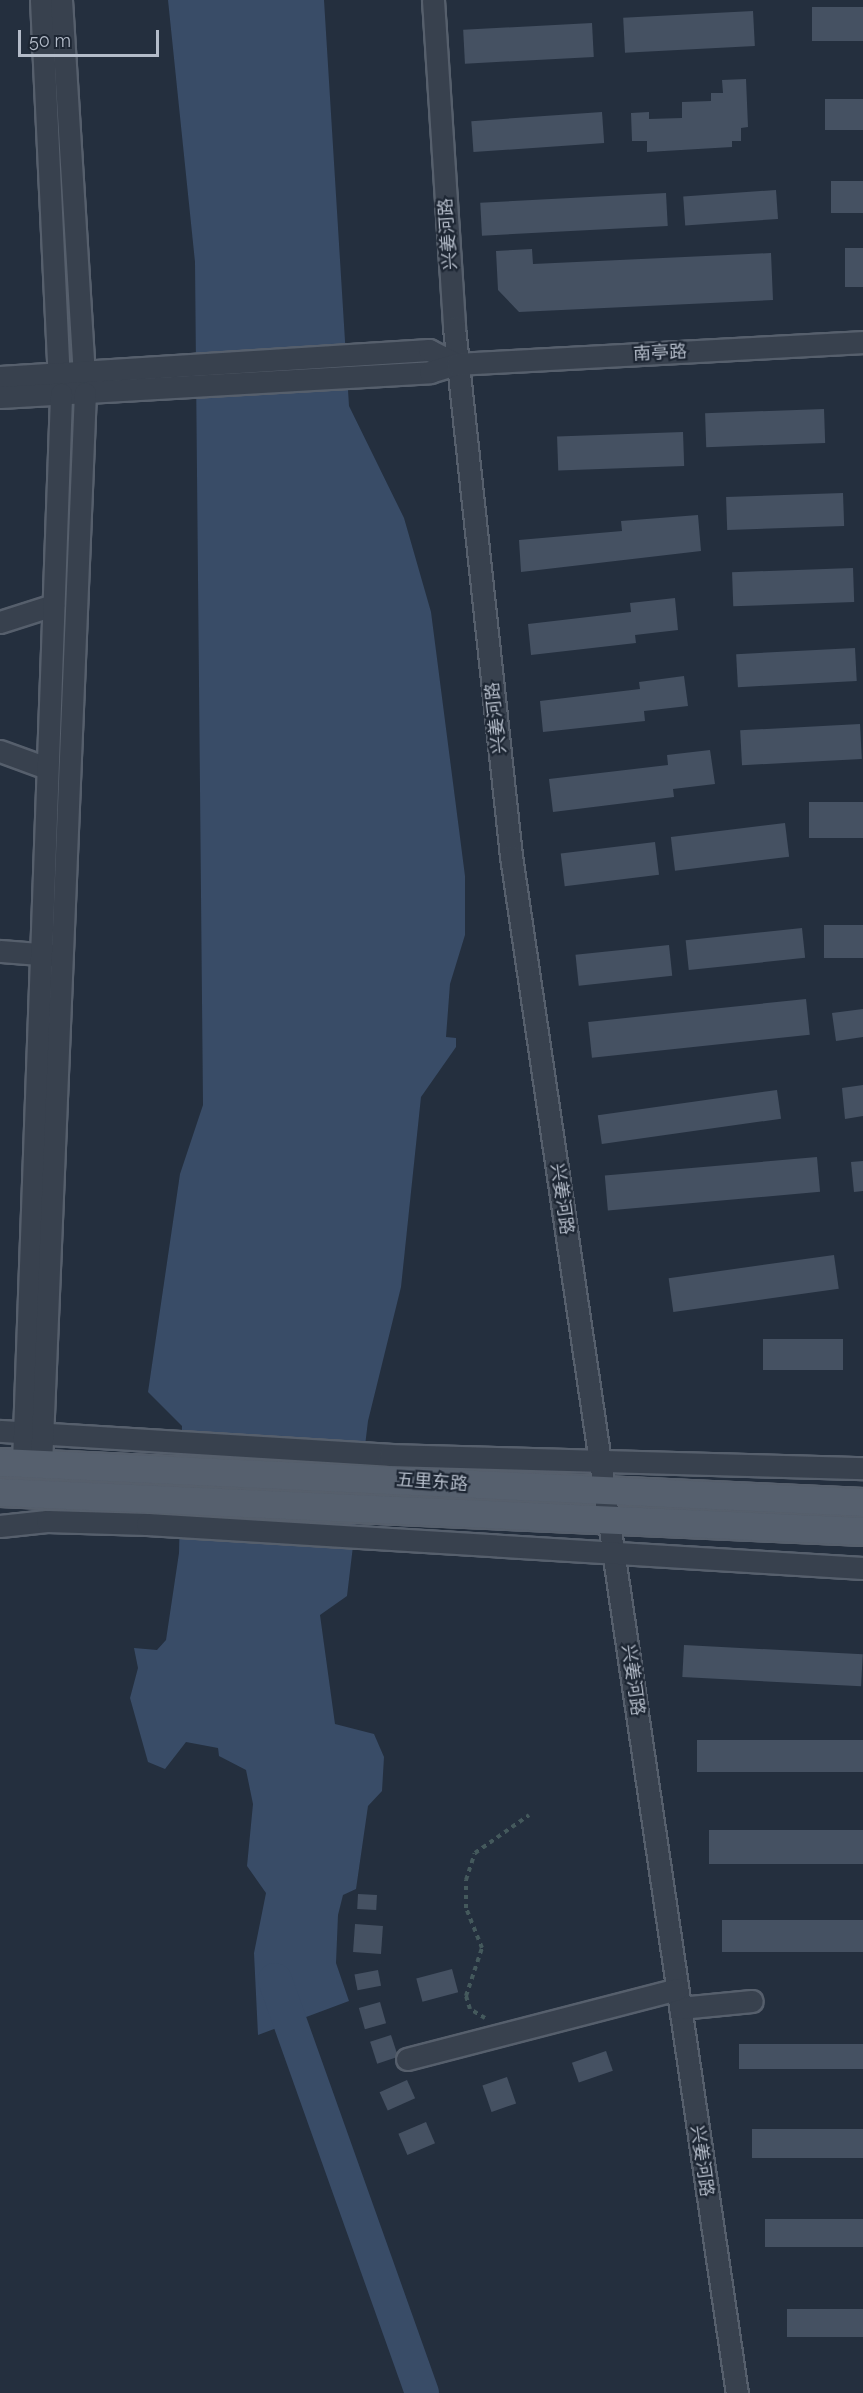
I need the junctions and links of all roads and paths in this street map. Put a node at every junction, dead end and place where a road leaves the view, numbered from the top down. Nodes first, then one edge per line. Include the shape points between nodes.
1 (41, 0) edge
2 (61, 0) edge
3 (433, 0) edge
4 (863, 342) edge
5 (457, 364) junction
6 (0, 377) edge
7 (188, 378) junction
8 (85, 383) junction
9 (60, 385) junction
10 (0, 398) edge
11 (53, 605) junction
12 (0, 622) edge
13 (0, 752) edge
14 (47, 768) junction
15 (0, 951) edge
16 (40, 954) junction
17 (61, 956) junction
18 (0, 1431) edge
19 (33, 1434) junction
20 (149, 1455) junction
21 (601, 1461) junction
22 (21, 1463) edge
23 (389, 1467) junction
24 (863, 1468) edge
25 (0, 1492) edge
26 (606, 1493) junction
27 (863, 1502) edge
28 (611, 1521) junction
29 (0, 1526) edge
30 (863, 1531) edge
31 (615, 1552) junction
32 (863, 1568) edge
33 (529, 1815) dead end
34 (679, 1998) junction
35 (752, 2001) dead end
36 (495, 2019) dead end
37 (407, 2059) dead end
38 (737, 2393) edge

1 - 9 street
2 - 8 street
3 - 5 street, 兴姜河路
4 - 5 street, 南亭路
5 - 7 street, 南亭路 via 430,372
5 - 7 street via 429,350 364,353
5 - 21 street, 兴姜河路 via 511,855
6 - 9 street
7 - 8 street
8 - 9 street
8 - 17 street
9 - 10 street
9 - 11 street
11 - 12 street
11 - 14 street
13 - 14 street
14 - 16 street
15 - 16 street
16 - 17 street
16 - 19 street
17 - 19 street
18 - 19 street
19 - 20 street
19 - 22 street
20 - 22 main road, 五里东路
20 - 23 main road, 五里东路
21 - 23 street
21 - 24 street
21 - 26 street, 兴姜河路
23 - 26 main road, 五里东路
25 - 28 main road, 五里东路
26 - 27 main road, 五里东路
26 - 28 street, 兴姜河路
28 - 30 main road, 五里东路
28 - 31 street, 兴姜河路
29 - 31 street via 47,1521 147,1524
31 - 32 street
31 - 34 street, 兴姜河路
33 - 36 path via 475,1853 466,1880 466,1908 482,1948 466,1996 478,2017
34 - 35 street
34 - 37 street
34 - 38 street, 兴姜河路

